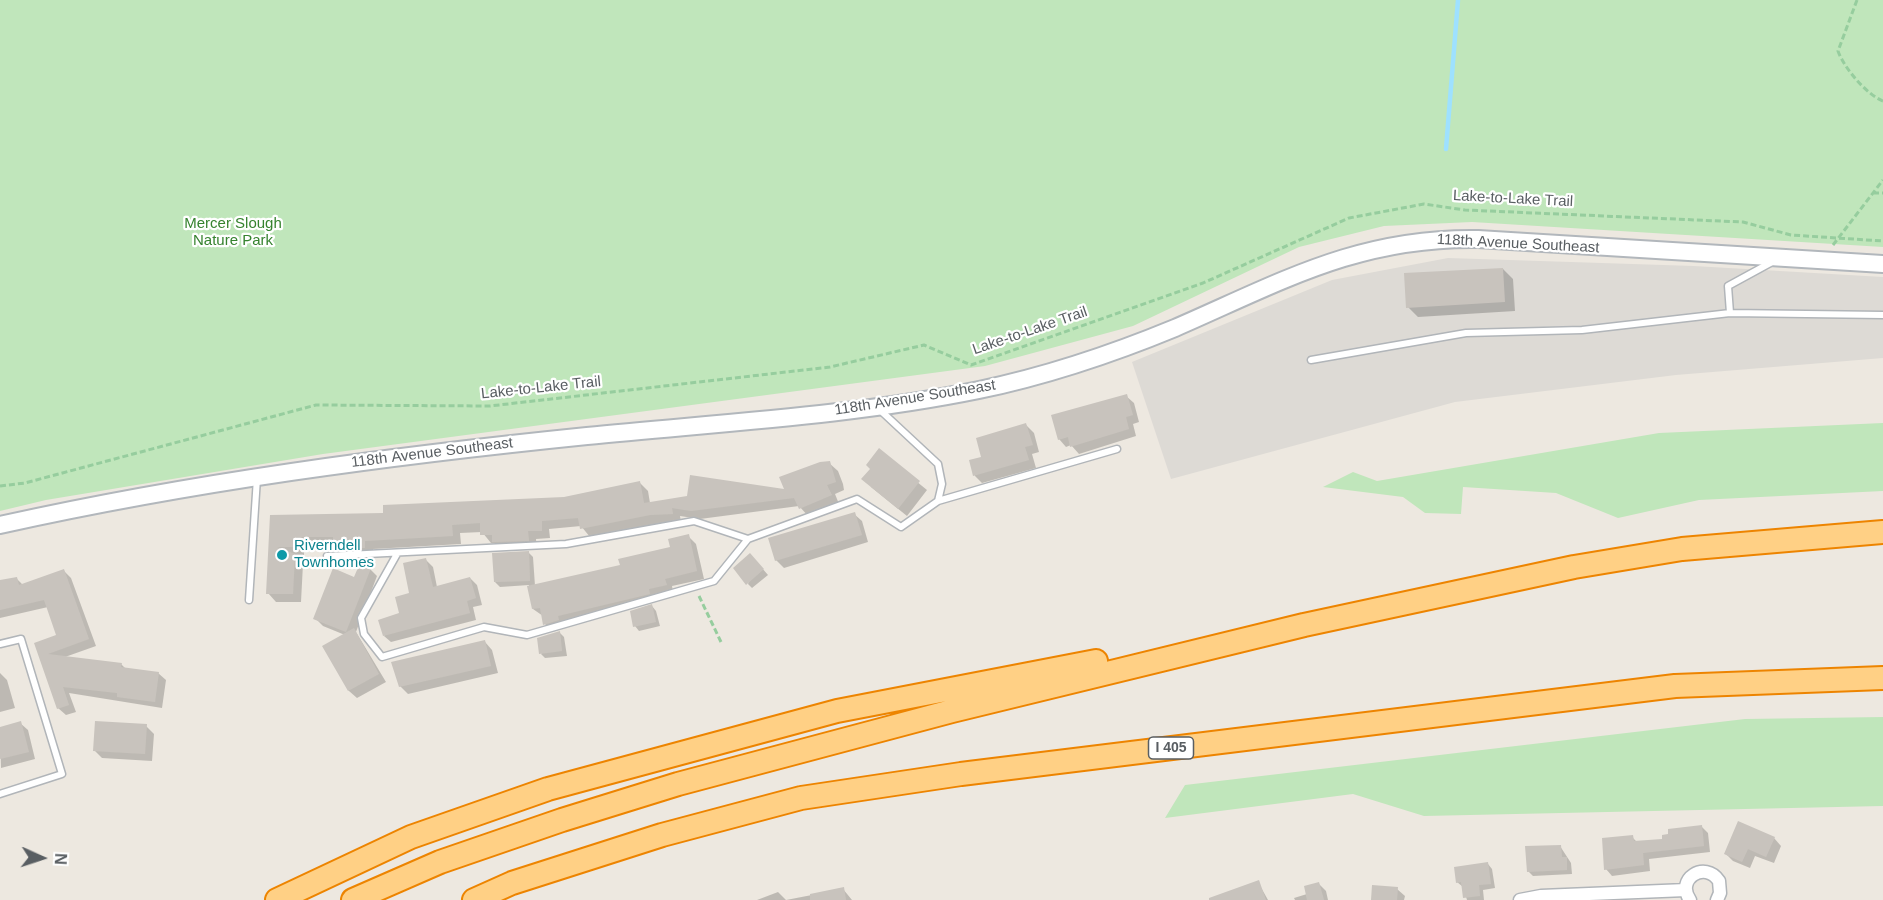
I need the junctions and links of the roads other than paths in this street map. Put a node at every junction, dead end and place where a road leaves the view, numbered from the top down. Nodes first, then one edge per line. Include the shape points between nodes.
1 (1778, 258) junction
2 (1883, 264) edge
3 (1730, 313) junction
4 (1883, 315) edge
5 (1311, 360) dead end
6 (876, 406) junction
7 (1117, 450) dead end
8 (257, 477) junction
9 (938, 501) junction
10 (0, 525) edge
11 (1883, 532) edge
12 (748, 539) junction
13 (397, 554) junction
14 (327, 556) dead end
15 (249, 600) dead end
16 (1304, 625) junction
17 (0, 644) edge
18 (1883, 678) edge
19 (0, 794) edge
20 (1688, 895) edge
21 (277, 900) edge
22 (353, 900) edge
23 (474, 900) edge
24 (1521, 900) edge
25 (1717, 900) edge

1 - 2 street, 118th Avenue Southeast
1 - 3 lane via 1728,286
1 - 6 street, 118th Avenue Southeast via 1478,239 1402,243 1339,258 1171,329 1061,369 973,391
3 - 4 lane
3 - 5 lane via 1582,330 1466,333
6 - 8 street, 118th Avenue Southeast via 495,445
6 - 9 lane via 938,464 942,484
7 - 9 lane
8 - 10 street, 118th Avenue Southeast
8 - 15 lane
9 - 12 lane via 901,527 857,499
11 - 16 highway via 1682,549 1574,567
12 - 13 lane via 694,521 566,544
12 - 13 lane via 714,581 527,635 484,627 382,657 364,634 361,618
13 - 14 lane
16 - 21 highway via 837,711 752,732 548,789 411,837
16 - 22 highway via 952,711 678,784 440,862
17 - 19 lane via 21,639 62,774
18 - 23 highway, I 405 via 1675,686 961,774 801,798 662,835 512,883
20 - 24 street via 1541,896
20 - 25 street via 1686,884 1693,874 1711,872 1721,887

